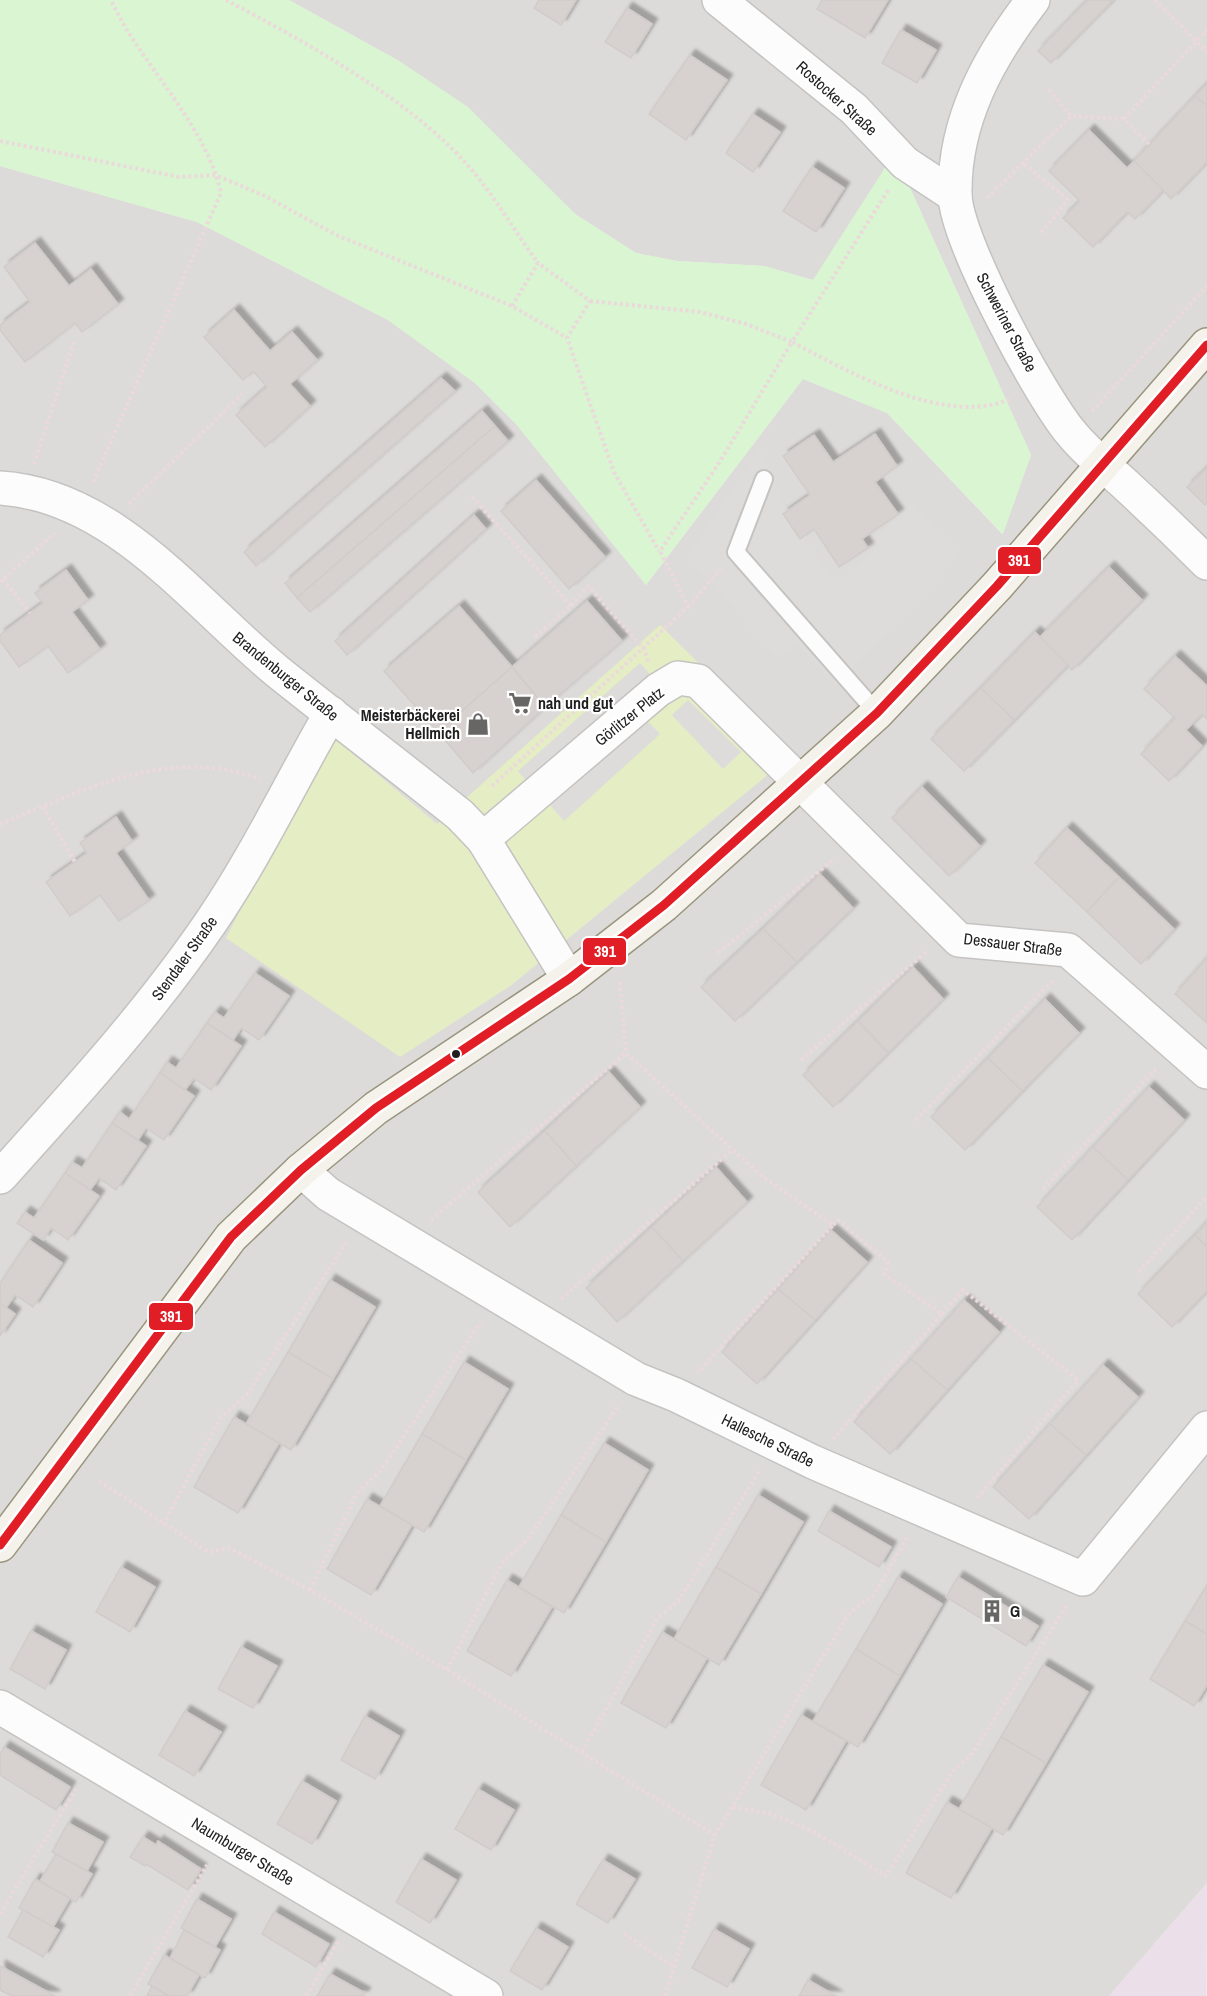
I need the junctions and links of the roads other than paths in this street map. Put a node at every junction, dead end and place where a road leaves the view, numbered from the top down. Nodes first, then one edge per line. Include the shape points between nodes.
1 (719, 0) edge
2 (1033, 0) edge
3 (958, 209) junction
4 (1207, 345) edge
5 (1103, 464) junction
6 (764, 479) dead end
7 (13, 489) edge
8 (1207, 563) edge
9 (331, 713) junction
10 (877, 713) junction
11 (801, 782) junction
12 (483, 839) junction
13 (569, 979) junction
14 (1207, 1072) edge
15 (7, 1156) edge
16 (301, 1170) junction
17 (1207, 1428) edge
18 (0, 1545) edge
19 (0, 1707) edge
20 (486, 1996) edge

1 - 3 street, Rostocker Straße via 854,109 905,163
2 - 3 street, Schweriner Straße via 1004,38 972,98 962,134
3 - 5 street, Schweriner Straße via 990,294 1071,434
4 - 5 main road
5 - 8 street, Schweriner Straße
5 - 10 main road via 997,586
6 - 10 lane via 736,552
7 - 9 street, Brandenburger Straße via 94,517 189,590 277,671
9 - 12 street, Brandenburger Straße via 460,815
9 - 15 street, Stendaler Straße via 212,921 87,1082
10 - 11 main road
11 - 12 street, Görlitzer Platz via 698,681 678,678 658,690
11 - 13 main road via 664,905
11 - 14 street, Dessauer Straße via 959,940 1068,950
12 - 13 street, Brandenburger Straße
13 - 16 main road via 376,1108
16 - 17 street, Hallesche Straße via 328,1194 636,1379 813,1462 1083,1579
16 - 18 main road via 231,1237
19 - 20 street, Naumburger Straße

